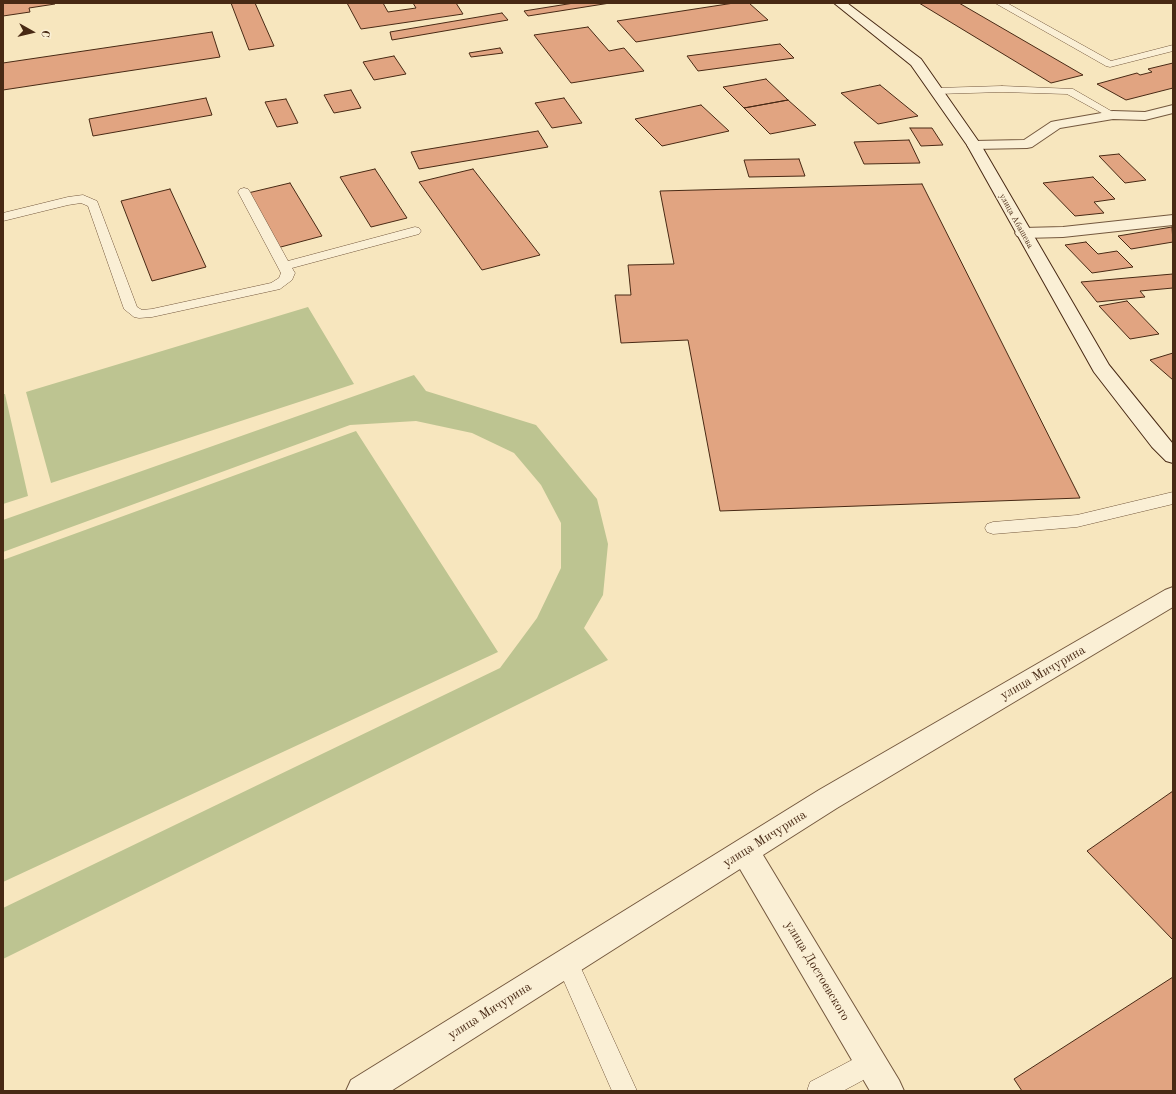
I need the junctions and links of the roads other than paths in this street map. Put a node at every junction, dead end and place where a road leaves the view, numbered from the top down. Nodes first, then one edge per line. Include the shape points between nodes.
1 (840, 3) edge
2 (1000, 3) edge
3 (1173, 48) edge
4 (937, 91) junction
5 (1173, 108) edge
6 (1113, 115) junction
7 (974, 145) junction
8 (244, 192) dead end
9 (3, 217) edge
10 (1173, 220) edge
11 (415, 231) dead end
12 (1023, 233) junction
13 (284, 266) junction
14 (1173, 456) edge
15 (1173, 498) edge
16 (993, 528) dead end
17 (1173, 596) edge
18 (745, 851) junction
19 (566, 963) junction
20 (871, 1062) junction
21 (362, 1091) edge
22 (625, 1091) edge
23 (819, 1091) edge
24 (888, 1091) edge

1 - 4 street, улица Абашева via 916,62
2 - 3 lane via 1110,64
4 - 6 lane via 1069,91
4 - 7 street, улица Абашева
5 - 6 street via 1145,116
6 - 7 street via 1056,125 1027,144
7 - 12 street, улица Абашева
8 - 13 lane
9 - 13 lane via 68,201 83,200 93,204 131,309 139,314 275,286 285,280 288,273
10 - 12 street via 1063,232
11 - 13 lane
12 - 14 street, улица Абашева via 1101,368
15 - 16 lane via 1077,521
17 - 18 street, улица Мичурина via 834,795
18 - 19 street, улица Мичурина
18 - 20 street, улица Достоевского
19 - 21 street, улица Мичурина
19 - 22 lane
20 - 23 lane
20 - 24 street, улица Достоевского

